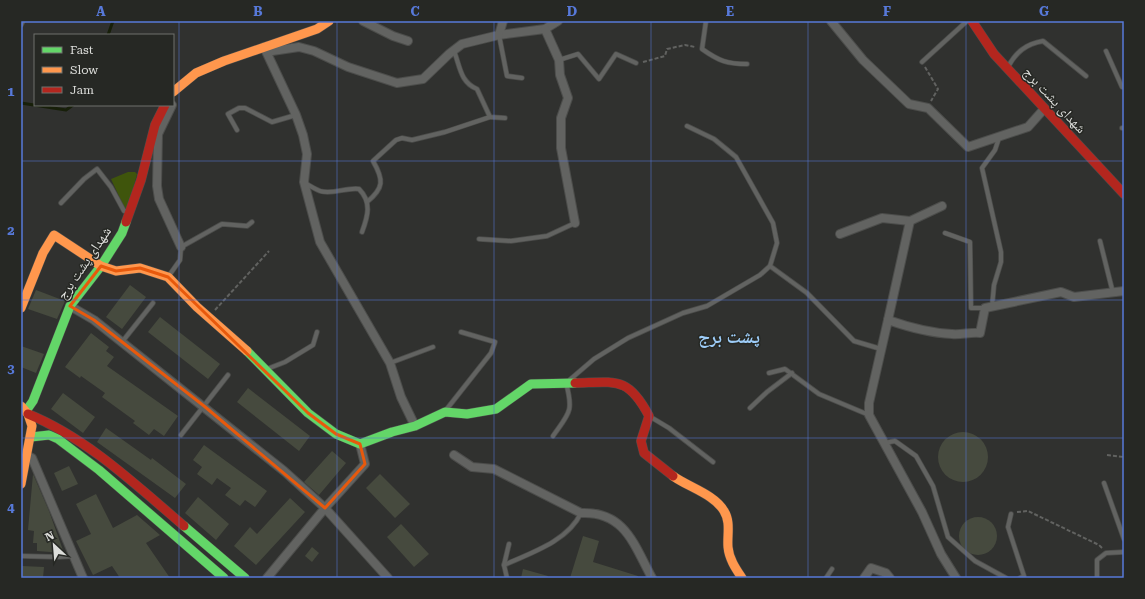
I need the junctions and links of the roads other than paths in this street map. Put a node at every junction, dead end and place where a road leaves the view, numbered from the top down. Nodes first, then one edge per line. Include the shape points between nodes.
1 (23, 21) edge
2 (329, 21) edge
3 (363, 21) edge
4 (503, 21) edge
5 (558, 21) edge
6 (706, 21) edge
7 (831, 21) edge
8 (967, 21) edge
9 (972, 21) edge
10 (21, 25) edge
11 (545, 29) junction
12 (499, 35) junction
13 (408, 41) dead end
14 (268, 50) junction
15 (454, 51) junction
16 (1106, 51) dead end
17 (558, 60) junction
18 (636, 62) road end
19 (922, 62) road end
20 (747, 64) dead end
21 (1007, 68) junction
22 (1086, 76) dead end
23 (522, 78) dead end
24 (182, 84) junction
25 (1124, 85) edge
26 (174, 91) edge
27 (174, 100) edge
28 (165, 106) edge
29 (171, 106) edge
30 (1044, 109) junction
31 (296, 115) junction
32 (490, 117) junction
33 (505, 118) dead end
34 (687, 126) dead end
35 (237, 130) dead end
36 (999, 138) junction
37 (304, 182) junction
38 (1124, 194) edge
39 (367, 202) junction
40 (61, 203) dead end
41 (942, 206) dead end
42 (127, 213) junction
43 (910, 221) junction
44 (252, 222) dead end
45 (575, 223) joint
46 (362, 232) dead end
47 (945, 233) dead end
48 (840, 234) dead end
49 (479, 239) dead end
50 (1100, 240) dead end
51 (181, 247) junction
52 (101, 266) junction
53 (770, 266) junction
54 (168, 277) junction
55 (1124, 291) edge
56 (1113, 293) junction
57 (154, 303) dead end
58 (70, 306) junction
59 (21, 308) edge
60 (989, 308) junction
61 (888, 320) junction
62 (317, 332) dead end
63 (461, 332) dead end
64 (122, 342) junction
65 (433, 347) dead end
66 (881, 349) junction
67 (390, 363) junction
68 (265, 370) junction
69 (769, 373) dead end
70 (792, 373) junction
71 (228, 375) dead end
72 (566, 382) junction
73 (204, 406) junction
74 (750, 408) dead end
75 (25, 410) edge
76 (445, 412) junction
77 (869, 415) junction
78 (649, 416) junction
79 (415, 426) junction
80 (181, 435) dead end
81 (553, 436) dead end
82 (32, 438) junction
83 (883, 443) junction
84 (21, 444) edge
85 (360, 444) junction
86 (24, 455) edge
87 (454, 455) dead end
88 (712, 462) dead end
89 (1104, 483) dead end
90 (21, 484) edge
91 (325, 508) junction
92 (581, 513) junction
93 (1011, 514) road end
94 (1124, 539) edge
95 (509, 544) dead end
96 (1124, 552) edge
97 (21, 556) edge
98 (74, 556) junction
99 (504, 565) junction
100 (832, 569) dead end
101 (83, 578) edge
102 (224, 578) edge
103 (245, 578) edge
104 (267, 578) edge
105 (388, 578) edge
106 (507, 578) edge
107 (652, 578) edge
108 (742, 578) edge
109 (826, 578) edge
110 (864, 578) edge
111 (890, 578) edge
112 (956, 578) edge
113 (1006, 578) edge
114 (1020, 578) edge
115 (1097, 578) edge

1 - 10 lane
2 - 14 street via 317,29
3 - 13 street
4 - 12 street
5 - 11 street
6 - 20 lane via 702,49 729,64
7 - 36 street via 863,60 910,104 928,108 968,146
8 - 19 lane
9 - 21 street, شهدای پشت برج via 994,54
11 - 12 street
11 - 17 street
12 - 15 street via 462,44
12 - 23 lane via 507,76
14 - 15 street via 299,47 348,67 397,82 423,79
14 - 24 street via 196,73
14 - 31 street
15 - 32 lane via 463,79 477,89
16 - 25 lane via 1122,87
17 - 18 lane via 578,54 599,80 616,54
17 - 45 street via 568,98 560,118 561,148
21 - 22 lane via 1024,47 1043,41
21 - 30 street, شهدای پشت برج
24 - 26 street
24 - 27 street
28 - 42 street, شهدای پشت برج via 155,126 141,180
29 - 51 street via 158,134 157,186 159,199
30 - 36 street via 1028,127
30 - 38 street, شهدای پشت برج
31 - 35 lane via 272,122 246,108 239,108 228,114
31 - 37 street via 306,154
32 - 33 lane
32 - 39 lane via 432,136 396,140 373,162 381,178 381,185 379,191
34 - 53 lane via 714,139 740,163 773,223 777,243
36 - 60 lane via 995,150 982,168 1001,252 1001,262
37 - 39 lane via 320,191 360,189
37 - 67 street via 320,242
39 - 46 lane via 368,215
40 - 42 lane via 97,169
41 - 43 street
42 - 52 street, شهدای پشت برج via 122,233
43 - 48 street via 882,218
43 - 61 street
44 - 51 lane via 247,226 222,224
45 - 49 lane via 546,236 510,240
47 - 60 lane via 970,242 971,308
50 - 56 lane
51 - 54 lane via 180,260
52 - 54 street via 116,271 140,268
52 - 58 street, شهدای پشت برج
52 - 59 street via 54,236 43,253
53 - 66 lane via 806,293 854,341
53 - 72 lane via 760,275 707,306 683,313 628,338 594,359
54 - 68 street
55 - 56 street
56 - 60 street via 1074,297 1061,292
57 - 64 lane
58 - 64 street via 94,320
58 - 75 street, شهدای پشت برج via 33,401
60 - 61 street via 980,333 953,334 911,328
61 - 66 street
62 - 68 lane via 313,345 285,362
63 - 76 lane via 495,342 491,353
64 - 73 street
65 - 67 lane
66 - 77 street via 869,403
67 - 79 street via 401,397
68 - 85 street via 308,414 336,434
69 - 70 lane via 785,369
70 - 74 lane
70 - 77 lane via 819,394
71 - 73 lane
72 - 76 street via 531,384 496,409 480,413
72 - 78 street via 610,382 629,388 640,399
72 - 81 lane via 571,398 571,410
73 - 80 lane
73 - 91 street
75 - 82 street via 32,426
75 - 103 street via 49,421 79,440
76 - 79 street
77 - 83 street
78 - 88 lane via 669,428
78 - 108 street via 641,441 644,453 684,484 712,499 724,511 729,528 728,548 733,565
79 - 85 street
82 - 84 street
82 - 86 street
82 - 102 street via 49,435 58,439 99,470
83 - 112 street
83 - 113 lane via 896,441 916,456 933,486 948,537 975,561
85 - 91 street via 366,464
86 - 90 street
86 - 98 street via 32,458
87 - 92 street via 472,468 494,469
89 - 94 lane
91 - 104 street
91 - 105 street
92 - 99 lane via 568,532
92 - 107 street via 595,512 614,519 627,533
93 - 114 lane via 1008,527 1024,576
95 - 99 lane
96 - 115 lane via 1106,553 1097,560
97 - 98 lane
98 - 101 street
99 - 106 lane
100 - 109 lane
110 - 111 street via 871,568 886,573

